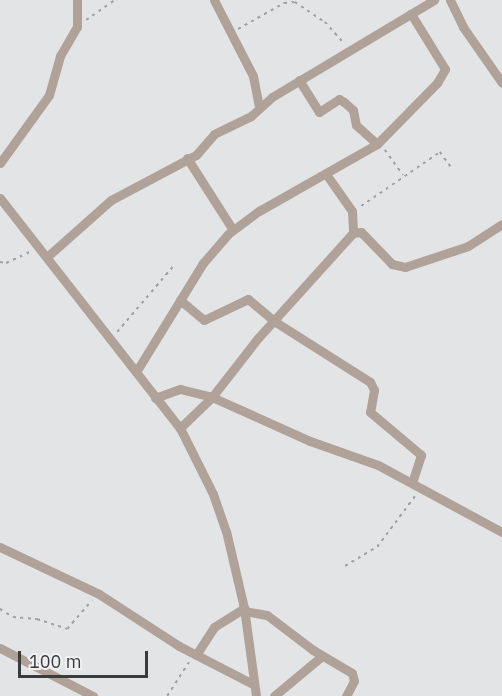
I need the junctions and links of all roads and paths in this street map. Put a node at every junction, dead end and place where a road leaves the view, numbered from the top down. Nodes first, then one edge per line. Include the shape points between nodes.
1 (77, 0) edge
2 (115, 0) edge
3 (214, 0) edge
4 (434, 0) edge
5 (455, 2) edge
6 (411, 14) junction
7 (77, 27) junction
8 (230, 34) junction
9 (357, 49) junction
10 (298, 80) junction
11 (502, 83) edge
12 (259, 107) junction
13 (377, 144) junction
14 (187, 158) junction
15 (0, 163) edge
16 (453, 170) dead end
17 (326, 174) junction
18 (404, 176) junction
19 (0, 198) edge
20 (352, 211) junction
21 (502, 224) edge
22 (233, 230) junction
23 (353, 233) junction
24 (45, 251) junction
25 (0, 262) edge
26 (175, 264) dead end
27 (180, 300) junction
28 (274, 321) junction
29 (112, 340) junction
30 (136, 372) junction
31 (212, 397) junction
32 (155, 398) junction
33 (180, 428) junction
34 (417, 484) junction
35 (502, 532) edge
36 (0, 548) edge
37 (345, 566) dead end
38 (99, 594) junction
39 (0, 609) edge
40 (244, 609) junction
41 (0, 648) edge
42 (195, 655) junction
43 (322, 656) junction
44 (253, 684) junction
45 (93, 696) edge
46 (167, 696) edge
47 (256, 696) edge
48 (274, 696) edge
49 (346, 696) edge

1 - 7 street
2 - 7 path
3 - 8 street
4 - 6 street
5 - 11 street
6 - 9 street
6 - 13 street via 445,72 408,116
7 - 15 street via 60,56 49,95
8 - 9 path via 284,3 295,2 325,22 342,43
8 - 12 street via 253,76
9 - 10 street
10 - 12 street
10 - 13 street via 319,112 339,99 344,102 353,110 356,125
12 - 14 street via 243,121 214,134 202,150
13 - 17 street
13 - 18 path
14 - 22 street
14 - 24 street via 111,201
16 - 18 path via 440,152
17 - 20 street
17 - 22 street
18 - 20 path
19 - 24 street
20 - 23 street
21 - 23 street via 468,246 405,267 392,264 361,232
22 - 27 street via 212,252
23 - 28 street
24 - 25 path
24 - 29 street
26 - 29 path
27 - 28 street via 204,320 248,299
27 - 30 street
28 - 31 street
28 - 34 street via 374,386 370,412 421,455
29 - 30 street
30 - 32 street
31 - 32 street via 180,389
31 - 33 street
31 - 34 street
32 - 33 street
33 - 40 street via 220,513
34 - 35 street
34 - 37 path via 377,546
36 - 38 street
38 - 39 path via 67,629 38,619 13,617
38 - 42 street
40 - 42 street via 214,627
40 - 43 street via 267,615
40 - 44 street
41 - 45 street
42 - 44 street
42 - 46 path
43 - 48 street
43 - 49 street via 352,673 354,681
44 - 47 street

